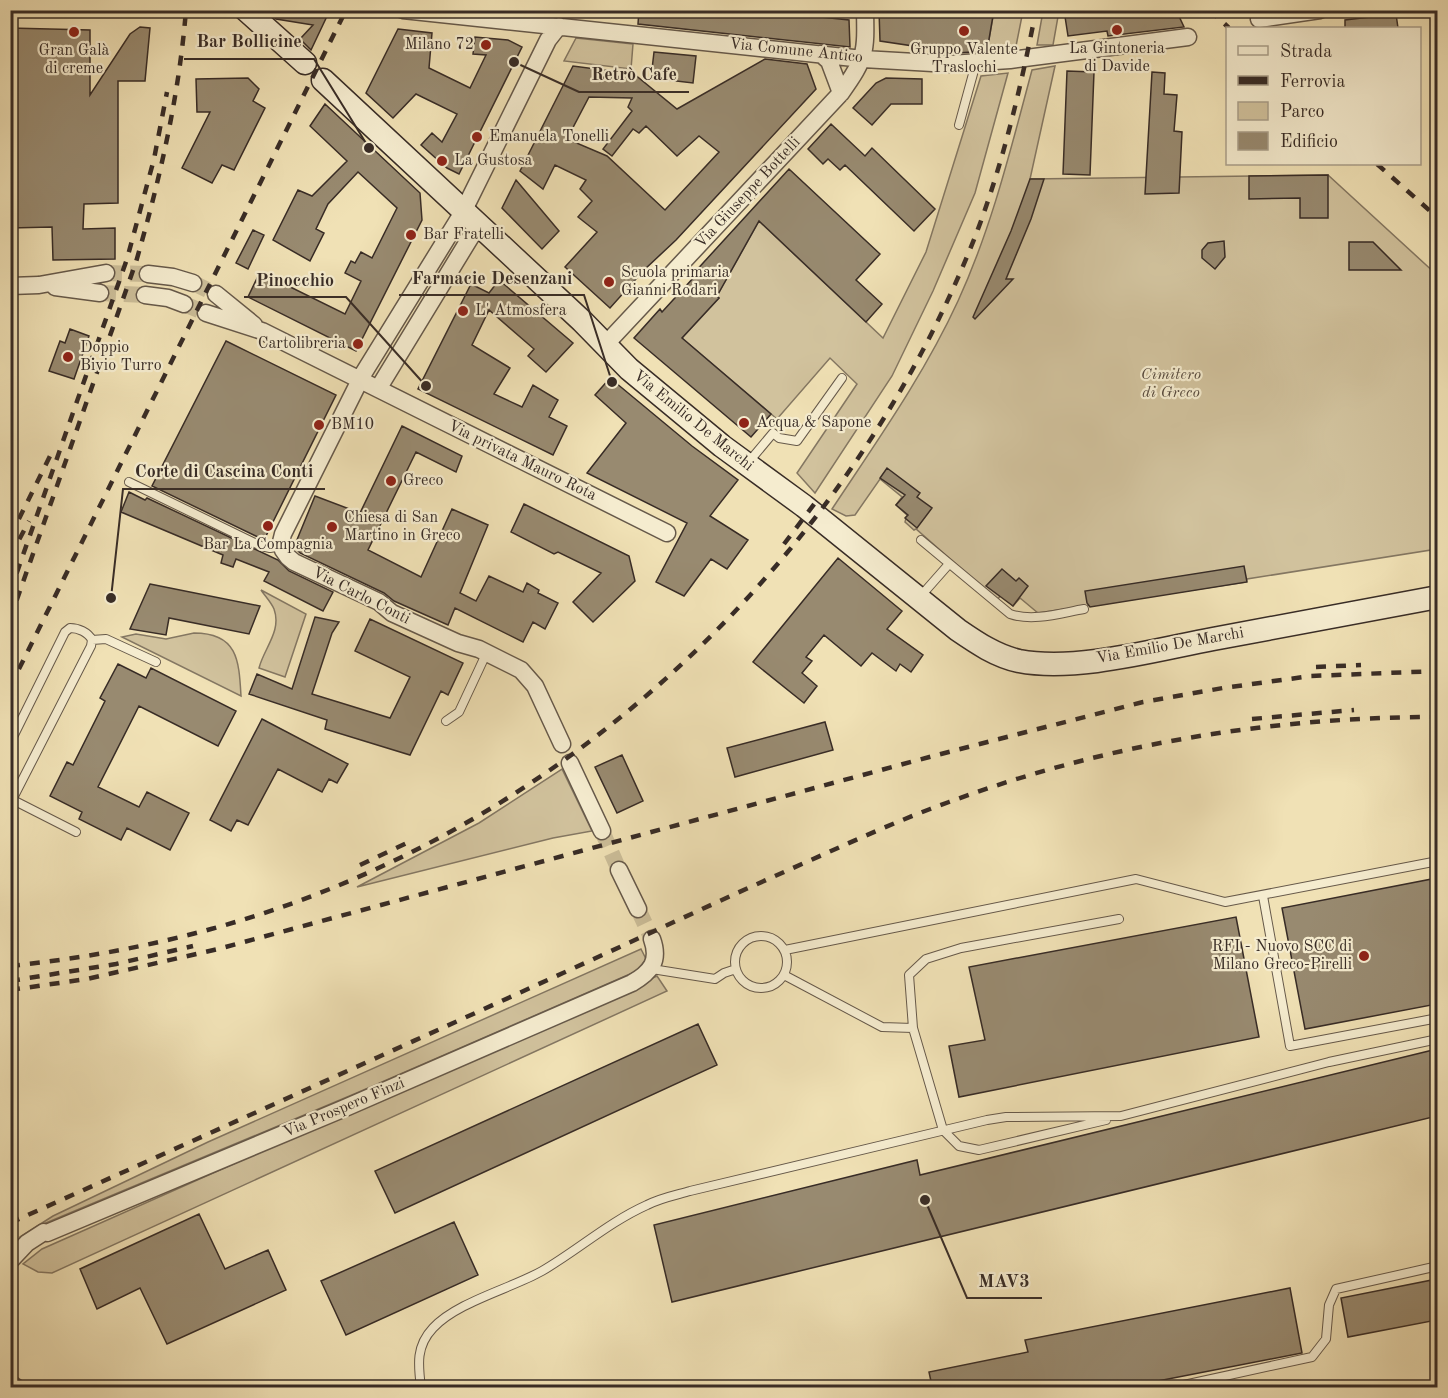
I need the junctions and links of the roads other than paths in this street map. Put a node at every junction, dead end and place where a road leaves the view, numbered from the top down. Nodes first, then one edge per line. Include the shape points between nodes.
1 (246, 10) edge
2 (262, 10) edge
3 (403, 10) edge
4 (865, 10) edge
5 (1320, 10) edge
6 (477, 14) edge
7 (1260, 20) dead end
8 (559, 26) junction
9 (1188, 37) dead end
10 (821, 54) junction
11 (863, 59) junction
12 (976, 63) junction
13 (323, 80) dead end
14 (841, 93) junction
15 (959, 125) dead end
16 (470, 219) junction
17 (106, 273) tunnel mouth
18 (148, 274) tunnel mouth
19 (193, 283) tunnel mouth
20 (39, 285) junction
21 (10, 286) edge
22 (100, 293) tunnel mouth
23 (145, 294) tunnel mouth
24 (216, 294) tunnel mouth
25 (184, 304) tunnel mouth
26 (206, 313) tunnel mouth
27 (262, 331) junction
28 (605, 345) junction
29 (842, 378) dead end
30 (360, 381) junction
31 (378, 389) junction
32 (747, 464) junction
33 (129, 482) dead end
34 (667, 533) dead end
35 (921, 540) dead end
36 (282, 546) junction
37 (949, 564) junction
38 (1437, 597) edge
39 (919, 598) junction
40 (1084, 609) dead end
41 (92, 640) junction
42 (487, 652) junction
43 (156, 662) dead end
44 (446, 721) dead end
45 (10, 743) edge
46 (562, 744) dead end
47 (570, 764) dead end
48 (12, 802) edge
49 (602, 831) tunnel mouth
50 (76, 832) dead end
51 (1437, 861) edge
52 (620, 870) tunnel mouth
53 (1263, 896) junction
54 (638, 909) tunnel mouth
55 (1119, 919) dead end
56 (651, 939) tunnel mouth
57 (785, 950) junction
58 (652, 969) junction
59 (736, 969) junction
60 (784, 975) junction
61 (1437, 1018) edge
62 (913, 1028) junction
63 (1437, 1039) edge
64 (1121, 1116) junction
65 (943, 1130) junction
66 (12, 1259) edge
67 (1437, 1266) edge
68 (10, 1383) edge
69 (17, 1388) edge
70 (421, 1388) edge
71 (1170, 1388) edge

1 - 2 street via 304,63
3 - 6 street, Via Comune Antico
4 - 11 street
5 - 7 street
6 - 8 street, Via Comune Antico
8 - 10 street, Via Comune Antico
8 - 16 street via 548,40
9 - 12 street, Via Comune Antico
10 - 11 street, Via Comune Antico
10 - 14 street via 832,66
11 - 12 street, Via Comune Antico
11 - 14 street, Via Giuseppe Bottelli
12 - 15 lane
13 - 16 street, Via Emilio De Marchi
14 - 28 street, Via Giuseppe Bottelli
16 - 28 street, Via Emilio De Marchi
16 - 30 street
16 - 31 street
17 - 20 street
18 - 19 street
20 - 21 street
20 - 22 street
23 - 25 street
24 - 27 street
26 - 27 street
27 - 30 street, Via privata Mauro Rota
28 - 32 street, Via Emilio De Marchi
29 - 32 lane via 797,441 773,433
30 - 31 street, Via privata Mauro Rota
30 - 36 street via 283,534
31 - 34 street, Via privata Mauro Rota
32 - 39 street, Via Emilio De Marchi
33 - 36 lane via 261,546
35 - 37 lane
36 - 42 street, Via Carlo Conti via 288,557 301,566 377,601 392,613
37 - 39 lane
37 - 40 lane via 1013,616 1034,617
38 - 39 street, Via Emilio De Marchi via 1115,658 1045,664 1018,660 978,644
41 - 43 lane via 106,639
41 - 45 lane via 87,633 74,628 65,632
41 - 48 lane
42 - 44 lane via 459,711
42 - 46 street, Via Carlo Conti via 514,665 531,679
47 - 49 street
48 - 50 lane
51 - 53 lane
52 - 54 street
53 - 57 lane via 1225,902 1136,879
53 - 61 lane via 1290,1046
55 - 62 lane via 961,948 926,959 909,975
56 - 58 street via 656,954
57 - 59 lane via 773,938 756,936 741,945
57 - 60 lane
58 - 59 lane via 715,979
58 - 66 street, Via Prospero Finzi via 633,983 345,1108 44,1232
59 - 60 lane via 754,987 770,986
60 - 62 lane via 882,1027
62 - 65 lane
63 - 64 lane via 1329,1062
64 - 65 lane via 1006,1117
64 - 65 lane via 979,1150 959,1146
65 - 70 lane via 648,1204 542,1271 447,1315 421,1344
67 - 71 lane via 1336,1289 1329,1305 1326,1339 1312,1356
68 - 69 street

